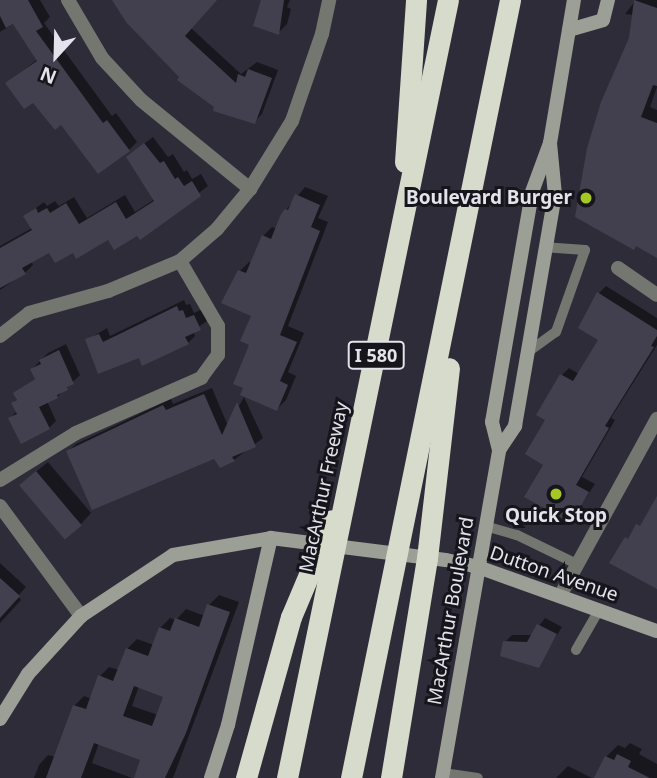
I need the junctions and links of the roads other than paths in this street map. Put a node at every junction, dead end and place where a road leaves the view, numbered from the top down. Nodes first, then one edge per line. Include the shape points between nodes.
1 (68, 0) edge
2 (330, 0) edge
3 (416, 0) edge
4 (448, 0) edge
5 (510, 0) edge
6 (574, 0) edge
7 (608, 0) edge
8 (569, 30) junction
9 (550, 143) junction
10 (250, 189) junction
11 (402, 230) junction
12 (462, 245) junction
13 (546, 247) junction
14 (180, 261) junction
15 (618, 268) dead end
16 (657, 295) edge
17 (0, 336) edge
18 (528, 352) junction
19 (657, 419) edge
20 (499, 450) junction
21 (0, 480) edge
22 (350, 480) junction
23 (0, 506) edge
24 (485, 526) junction
25 (271, 538) junction
26 (578, 564) junction
27 (478, 568) junction
28 (560, 596) junction
29 (599, 610) junction
30 (81, 616) junction
31 (657, 631) edge
32 (576, 650) dead end
33 (0, 719) edge
34 (442, 775) edge
35 (211, 778) edge
36 (246, 778) edge
37 (288, 778) edge
38 (351, 778) edge
39 (391, 778) edge
40 (478, 778) edge

1 - 10 street via 102,58 134,92
2 - 10 street via 292,121
3 - 11 highway
4 - 11 highway, MacArthur Freeway / I 580
5 - 12 highway
6 - 8 main road, MacArthur Boulevard
7 - 8 main road via 603,20
8 - 9 main road, MacArthur Boulevard
9 - 13 main road, MacArthur Boulevard via 555,195
9 - 20 main road, MacArthur Boulevard via 531,192 492,422
10 - 14 street via 217,229
11 - 22 highway, MacArthur Freeway / I 580
12 - 38 highway
12 - 39 highway via 435,498
13 - 18 main road, MacArthur Boulevard
13 - 18 lane via 585,250 556,332
14 - 17 street via 108,291 29,313
14 - 21 street via 218,326 218,355 201,378 76,433
15 - 16 street
18 - 20 main road, MacArthur Boulevard via 515,426
19 - 26 street
20 - 24 main road, MacArthur Boulevard
22 - 36 highway via 300,591
22 - 37 highway, MacArthur Freeway / I 580
23 - 30 street
24 - 26 lane via 517,535
24 - 27 main road, MacArthur Boulevard
25 - 27 main road, Dutton Avenue via 331,543
25 - 30 main road, Dutton Avenue via 173,555
25 - 35 main road via 228,725
26 - 28 street
27 - 28 main road, Dutton Avenue
27 - 34 main road, MacArthur Boulevard
28 - 29 main road, Dutton Avenue
29 - 31 main road, Dutton Avenue
29 - 32 lane
30 - 33 main road, Dutton Avenue via 28,674
34 - 40 lane

